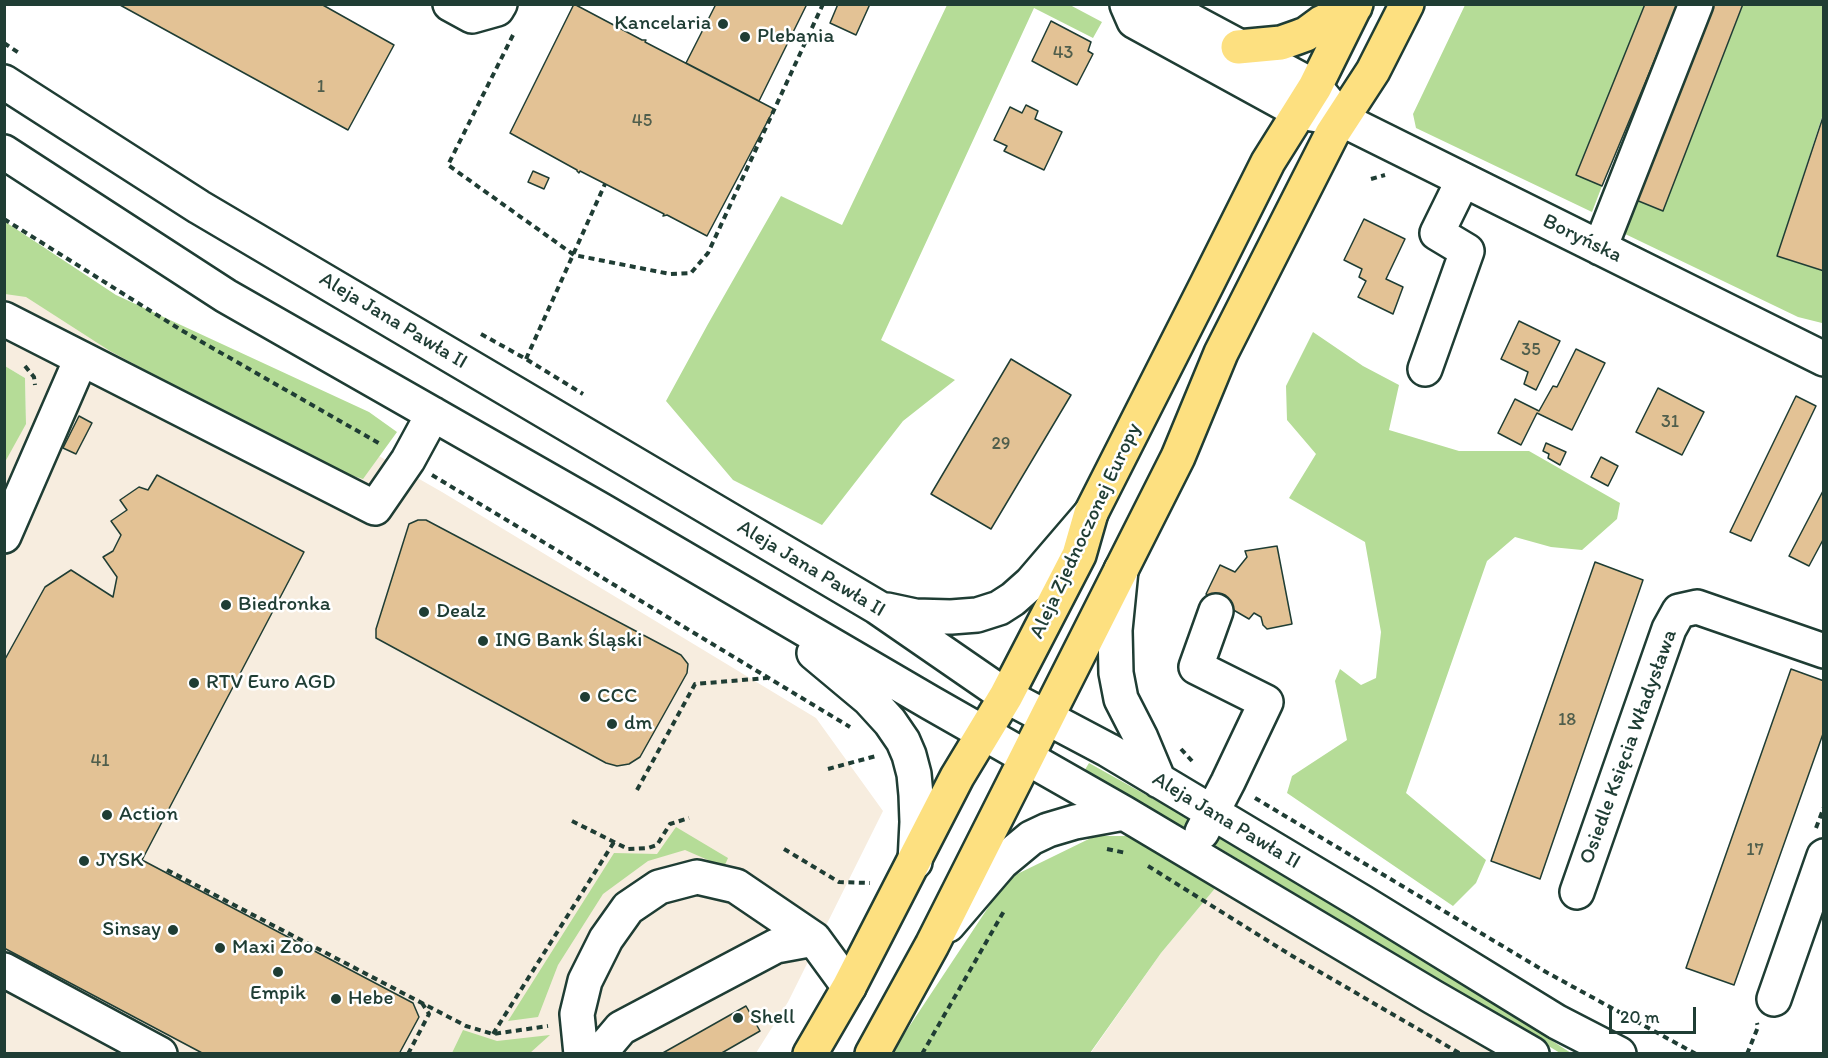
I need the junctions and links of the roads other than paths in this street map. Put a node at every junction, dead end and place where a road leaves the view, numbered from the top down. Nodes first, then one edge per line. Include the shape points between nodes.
1 (450, 4) edge
2 (1160, 4) edge
3 (1407, 4) edge
4 (1696, 4) edge
5 (1127, 5) edge
6 (1356, 6) edge
7 (508, 15) edge
8 (1238, 47) junction
9 (12, 68) edge
10 (1307, 99) junction
11 (1341, 119) junction
12 (4, 153) edge
13 (1463, 180) junction
14 (1600, 248) junction
15 (4, 319) edge
16 (81, 359) junction
17 (1824, 359) edge
18 (1425, 369) dead end
19 (433, 414) junction
20 (1091, 513) junction
21 (4, 536) edge
22 (1122, 567) junction
23 (744, 594) junction
24 (878, 607) junction
25 (1216, 611) dead end
26 (1824, 651) edge
27 (1006, 696) junction
28 (1047, 716) junction
29 (984, 734) junction
30 (1026, 758) junction
31 (1159, 781) junction
32 (1124, 813) junction
33 (1212, 814) junction
34 (1190, 852) junction
35 (1824, 856) edge
36 (915, 862) junction
37 (1577, 892) dead end
38 (814, 939) junction
39 (932, 945) junction
40 (4, 970) edge
41 (849, 987) junction
42 (1774, 999) dead end
43 (160, 1053) edge
44 (581, 1053) edge
45 (599, 1053) edge
46 (810, 1053) edge
47 (873, 1053) edge
48 (1532, 1053) edge
49 (1619, 1053) edge

1 - 7 street via 472,16 497,9
2 - 8 street, Boryńska
3 - 11 main road via 1373,71
4 - 14 street
5 - 10 street, Boryńska via 1134,21
6 - 8 main road via 1298,38
6 - 10 main road, Aleja Zjednoczonej Europy
8 - 10 street, Boryńska
9 - 24 street, Aleja Jana Pawła II via 199,207
10 - 11 street, Boryńska
10 - 20 main road, Aleja Zjednoczonej Europy via 1268,162
11 - 13 street, Boryńska
11 - 22 main road via 1221,353 1178,457
12 - 19 street via 226,296
13 - 14 street, Boryńska
13 - 18 street via 1437,233 1467,251
14 - 17 street, Boryńska
15 - 16 street
16 - 19 street via 375,508
16 - 21 street
19 - 23 street
20 - 24 street via 1032,583 999,608 965,617 935,617
20 - 27 main road, Aleja Zjednoczonej Europy via 1079,555
22 - 28 main road
22 - 31 street via 1115,630 1116,673 1121,699
23 - 29 street
23 - 36 street via 869,699 903,741 914,774
24 - 27 street, Aleja Jana Pawła II
25 - 33 street via 1196,667 1266,702
26 - 37 street, Osiedle Księcia Władysława via 1697,607 1679,611 1669,629
27 - 28 street, Aleja Jana Pawła II
27 - 29 main road, Aleja Zjednoczonej Europy
28 - 30 main road
28 - 31 street, Aleja Jana Pawła II
29 - 30 street
29 - 36 main road, Aleja Zjednoczonej Europy via 957,777
30 - 32 street
30 - 39 main road
31 - 33 street, Aleja Jana Pawła II
32 - 34 street
32 - 39 street via 1075,822 1030,838 1002,862
33 - 34 street
33 - 49 street, Aleja Jana Pawła II via 1557,1022
34 - 48 street
35 - 42 street
36 - 41 main road, Aleja Zjednoczonej Europy
38 - 41 street
38 - 44 street via 736,886 697,877 659,887 628,908 606,939 585,981 577,1014
38 - 45 street via 776,946 734,968 621,1028
39 - 47 main road
40 - 43 street
41 - 46 main road, Aleja Zjednoczonej Europy

